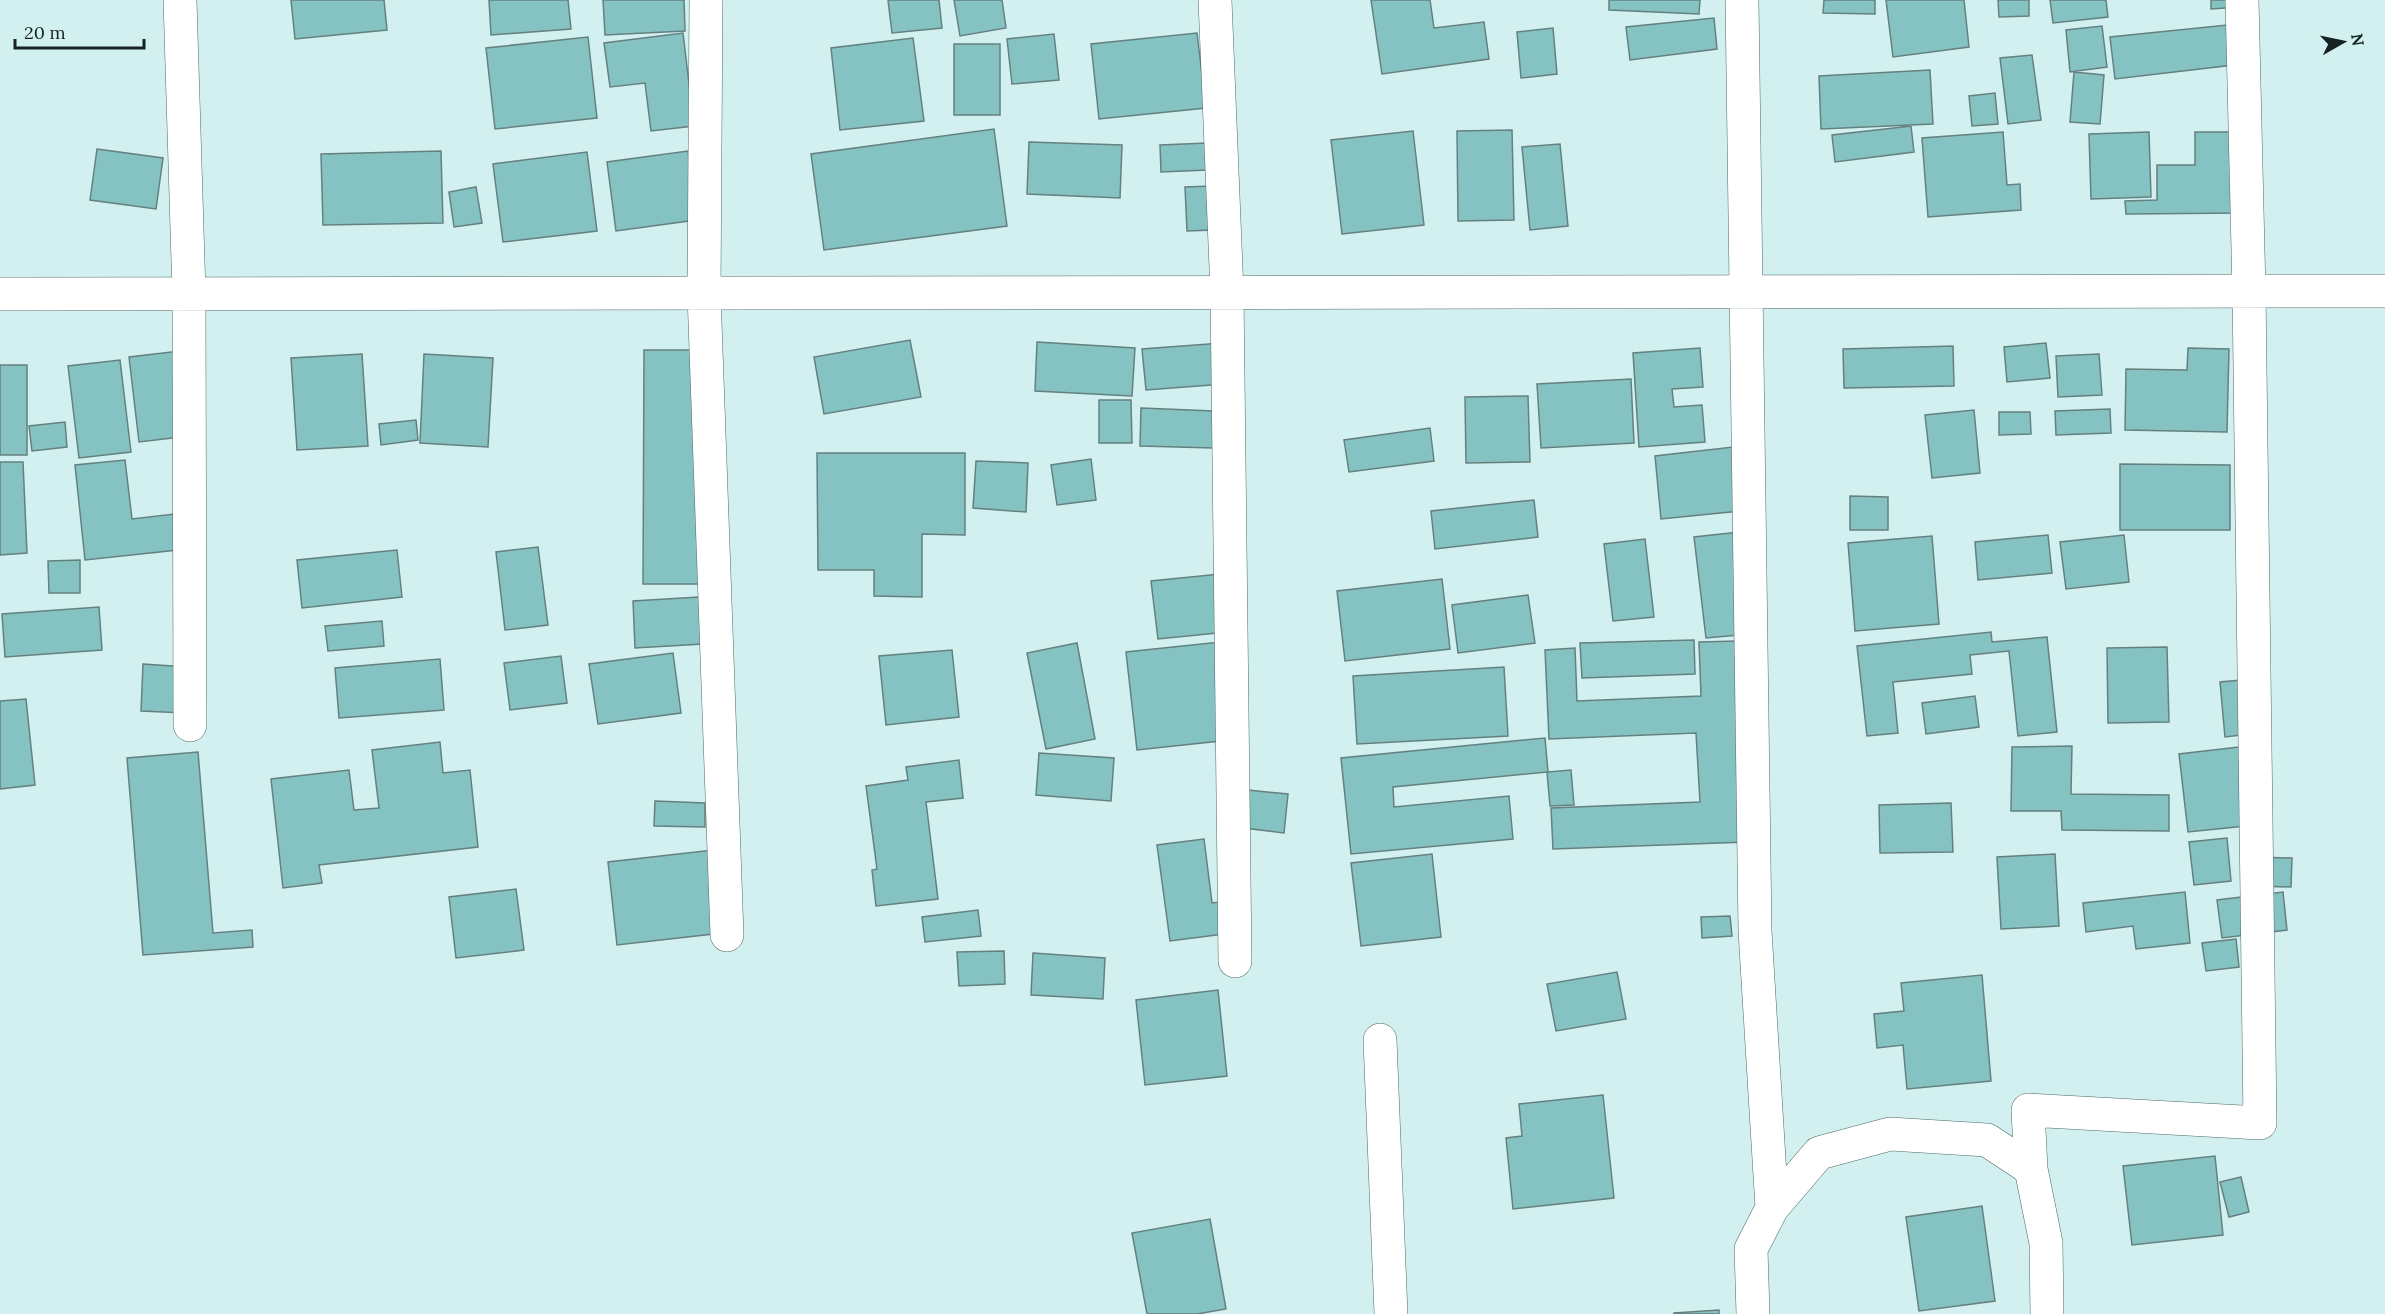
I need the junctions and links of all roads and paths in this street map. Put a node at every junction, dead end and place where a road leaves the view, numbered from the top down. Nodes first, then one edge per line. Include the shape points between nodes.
1 (180, 0) edge
2 (705, 0) edge
3 (1215, 0) edge
4 (1742, 0) edge
5 (2242, 0) edge
6 (2385, 291) edge
7 (1745, 292) junction
8 (2249, 292) junction
9 (1227, 293) junction
10 (0, 294) edge
11 (189, 294) junction
12 (704, 294) junction
13 (190, 725) dead end
14 (727, 935) dead end
15 (1234, 961) dead end
16 (1380, 1040) dead end
17 (2031, 1169) junction
18 (1772, 1208) junction
19 (1390, 1314) edge
20 (1753, 1314) edge
21 (2047, 1314) edge

1 - 11 street
2 - 12 street
3 - 9 street
4 - 7 street
5 - 8 street
6 - 8 street
7 - 8 street
7 - 9 street
7 - 18 street via 1755,931
8 - 17 street via 2260,1123 2028,1110
9 - 12 street
9 - 15 street
10 - 11 street
11 - 12 street
11 - 13 street
12 - 14 street
16 - 19 street
17 - 18 street via 1987,1140 1890,1134 1819,1153
17 - 21 street via 2046,1243
18 - 20 street via 1751,1249

